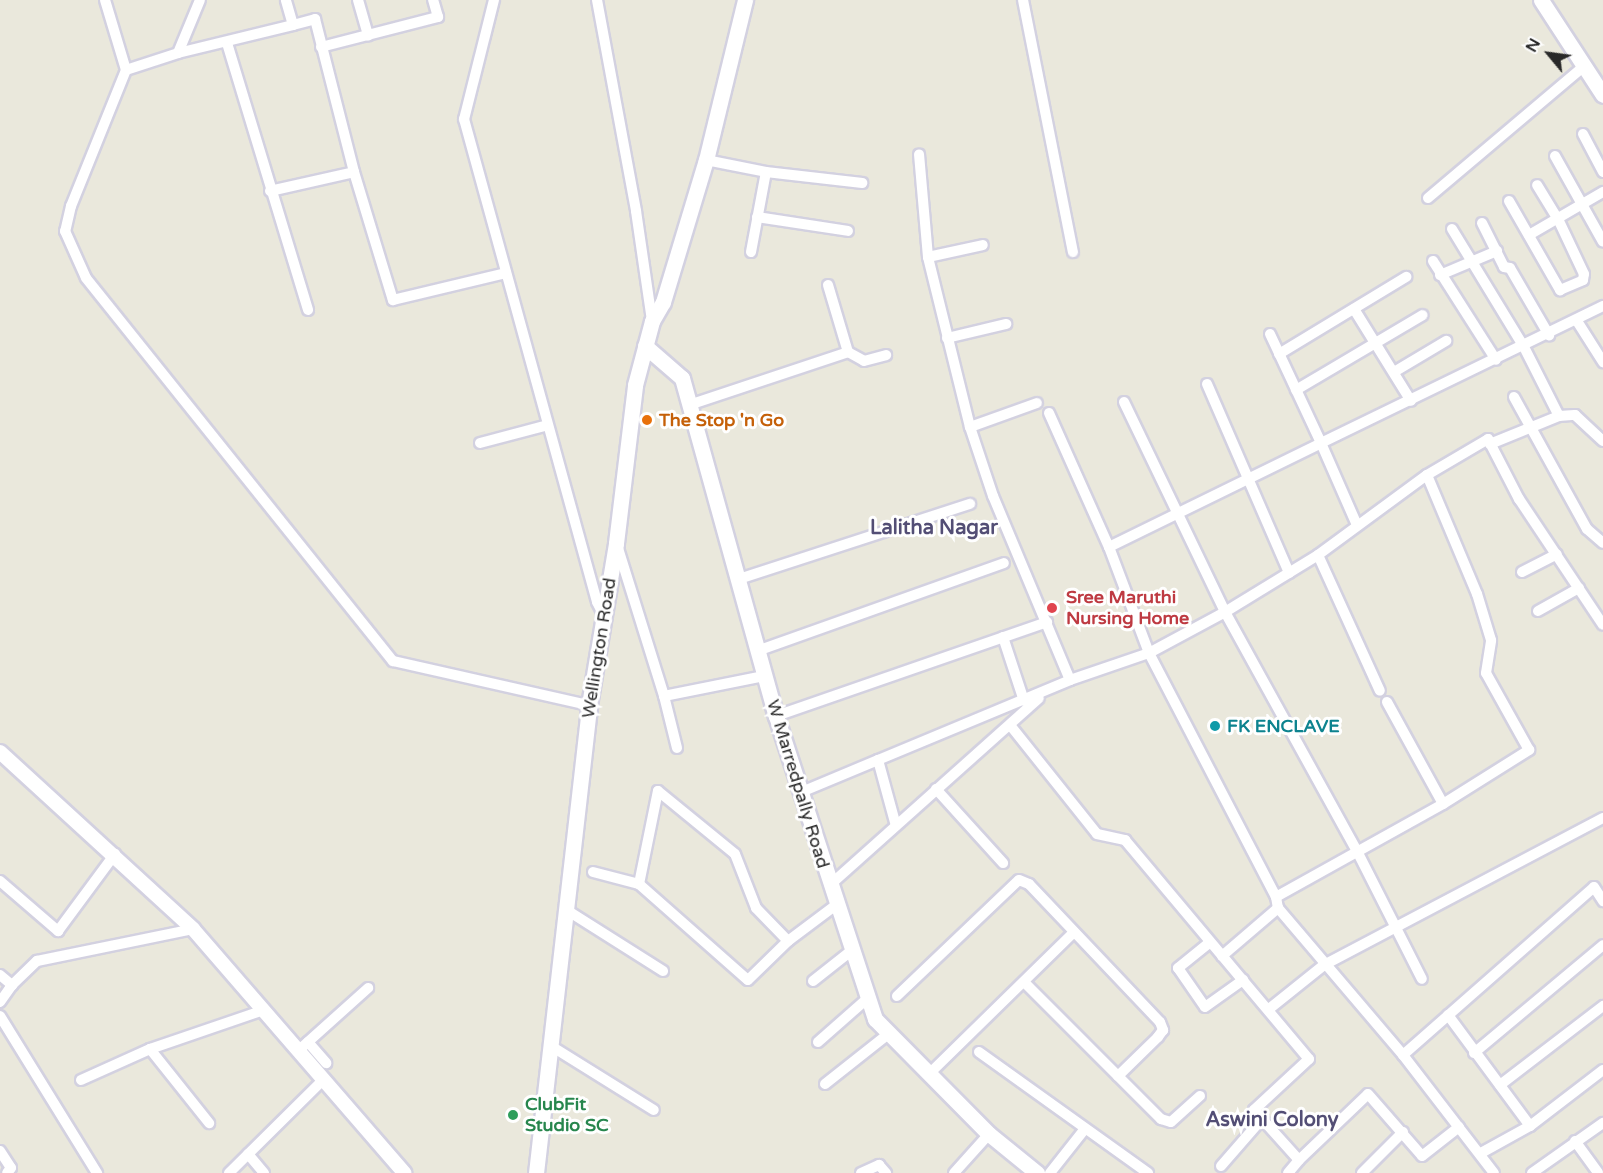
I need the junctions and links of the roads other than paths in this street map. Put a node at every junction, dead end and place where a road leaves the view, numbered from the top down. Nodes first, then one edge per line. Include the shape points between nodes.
1 (105, 0) edge
2 (200, 0) edge
3 (286, 0) edge
4 (358, 0) edge
5 (433, 0) edge
6 (494, 0) edge
7 (597, 0) edge
8 (745, 0) edge
9 (1023, 0) edge
10 (1541, 0) edge
11 (293, 25) junction
12 (368, 36) junction
13 (227, 43) junction
14 (321, 47) junction
15 (178, 53) junction
16 (1584, 66) junction
17 (126, 70) junction
18 (1603, 95) edge
19 (1583, 134) dead end
20 (919, 153) dead end
21 (1555, 156) dead end
22 (706, 160) junction
23 (354, 172) junction
24 (766, 172) junction
25 (1603, 172) edge
26 (862, 183) dead end
27 (1537, 185) dead end
28 (270, 191) junction
29 (1603, 192) edge
30 (1428, 198) dead end
31 (1509, 201) dead end
32 (1583, 206) junction
33 (757, 217) junction
34 (1559, 221) junction
35 (1482, 223) dead end
36 (1452, 229) dead end
37 (848, 231) dead end
38 (1529, 235) junction
39 (1603, 242) edge
40 (983, 244) dead end
41 (1497, 251) junction
42 (751, 252) dead end
43 (1073, 252) dead end
44 (928, 256) junction
45 (1433, 261) dead end
46 (1473, 264) junction
47 (506, 273) junction
48 (1440, 276) junction
49 (1406, 277) dead end
50 (828, 285) dead end
51 (1603, 306) edge
52 (1354, 309) junction
53 (308, 310) dead end
54 (1423, 315) dead end
55 (652, 321) junction
56 (1577, 321) junction
57 (1006, 324) dead end
58 (1270, 334) dead end
59 (1549, 335) junction
60 (947, 338) junction
61 (1446, 341) dead end
62 (1376, 343) junction
63 (645, 346) junction
64 (1524, 347) junction
65 (848, 352) junction
66 (1279, 354) junction
67 (886, 355) dead end
68 (1497, 360) junction
69 (1603, 362) edge
70 (1394, 372) junction
71 (1207, 384) dead end
72 (1296, 390) junction
73 (1514, 397) dead end
74 (1411, 401) junction
75 (1124, 402) dead end
76 (1037, 403) dead end
77 (689, 405) junction
78 (1049, 413) dead end
79 (1559, 416) junction
80 (548, 424) junction
81 (970, 427) junction
82 (1531, 427) junction
83 (1603, 441) edge
84 (480, 443) dead end
85 (1321, 443) junction
86 (1490, 444) junction
87 (1427, 475) junction
88 (1250, 476) junction
89 (970, 504) dead end
90 (1178, 510) junction
91 (1357, 525) junction
92 (616, 543) junction
93 (1603, 543) edge
94 (1109, 547) junction
95 (1557, 554) junction
96 (1318, 555) junction
97 (1004, 563) dead end
98 (1522, 572) dead end
99 (1289, 573) junction
100 (739, 579) junction
101 (1579, 588) junction
102 (1538, 611) dead end
103 (1225, 612) junction
104 (603, 614) junction
105 (1047, 622) junction
106 (1603, 625) edge
107 (1003, 637) junction
108 (757, 651) junction
109 (1149, 653) junction
110 (764, 676) junction
111 (1070, 680) junction
112 (1380, 691) dead end
113 (1044, 694) junction
114 (664, 696) junction
115 (1024, 702) junction
116 (1387, 702) dead end
117 (589, 705) junction
118 (776, 716) junction
119 (1010, 725) junction
120 (677, 748) dead end
121 (0, 752) edge
122 (878, 760) junction
123 (936, 789) junction
124 (799, 793) junction
125 (1443, 804) junction
126 (1603, 818) edge
127 (896, 826) junction
128 (1358, 853) junction
129 (115, 854) junction
130 (1003, 863) dead end
131 (593, 872) dead end
132 (0, 881) edge
133 (639, 884) junction
134 (830, 885) junction
135 (1603, 901) edge
136 (1277, 903) junction
137 (836, 904) junction
138 (565, 909) junction
139 (1395, 926) junction
140 (193, 929) junction
141 (1073, 933) junction
142 (788, 941) junction
143 (1209, 943) junction
144 (1603, 945) edge
145 (851, 951) junction
146 (1222, 956) junction
147 (1324, 965) junction
148 (663, 971) dead end
149 (0, 975) edge
150 (1422, 979) dead end
151 (1243, 980) junction
152 (813, 981) dead end
153 (1024, 982) junction
154 (12, 985) junction
155 (368, 988) dead end
156 (897, 996) dead end
157 (867, 999) junction
158 (0, 1002) edge
159 (1603, 1006) edge
160 (264, 1010) junction
161 (1269, 1010) junction
162 (1448, 1015) junction
163 (0, 1016) edge
164 (887, 1035) junction
165 (818, 1042) dead end
166 (303, 1046) junction
167 (551, 1046) junction
168 (150, 1049) junction
169 (979, 1052) dead end
170 (1474, 1053) junction
171 (1403, 1055) junction
172 (326, 1063) dead end
173 (1603, 1070) edge
174 (928, 1075) junction
175 (1118, 1076) junction
176 (324, 1079) junction
177 (81, 1080) dead end
178 (825, 1084) dead end
179 (1500, 1085) junction
180 (1200, 1096) dead end
181 (654, 1110) dead end
182 (1261, 1120) junction
183 (209, 1123) dead end
184 (1603, 1123) edge
185 (1459, 1126) junction
186 (1530, 1126) junction
187 (1084, 1130) junction
188 (1403, 1132) junction
189 (989, 1134) junction
190 (1575, 1141) junction
191 (0, 1151) edge
192 (248, 1154) junction
193 (1480, 1154) junction
194 (1299, 1160) junction
195 (1221, 1166) dead end
196 (10, 1171) edge
197 (98, 1173) edge
198 (229, 1173) edge
199 (264, 1173) edge
200 (404, 1173) edge
201 (536, 1173) edge
202 (861, 1173) edge
203 (886, 1173) edge
204 (954, 1173) edge
205 (1037, 1173) edge
206 (1050, 1173) edge
207 (1148, 1173) edge
208 (1288, 1173) edge
209 (1362, 1173) edge
210 (1494, 1173) edge
211 (1532, 1173) edge
212 (1598, 1173) edge

1 - 17 street
2 - 15 street
3 - 11 street
4 - 12 street
5 - 12 street via 438,17
6 - 47 street via 464,119
7 - 55 street
8 - 22 main road, Wellington Road
9 - 43 street
10 - 16 main road
11 - 13 street
11 - 14 street via 315,18
12 - 14 street
13 - 15 street
13 - 28 street
14 - 23 street
15 - 17 street
16 - 18 main road
16 - 30 street
17 - 117 street via 71,206 65,231 86,278 393,661
19 - 25 street
20 - 44 street
21 - 32 street
22 - 24 street
22 - 55 main road, Wellington Road via 663,302
23 - 28 street
23 - 47 street via 393,300
24 - 26 street
24 - 33 street
27 - 34 street
28 - 53 street
29 - 32 street
31 - 38 street
32 - 34 street
32 - 39 street
33 - 37 street
33 - 42 street
34 - 38 street
34 - 38 street via 1585,277 1564,291
35 - 41 street
36 - 46 street
40 - 44 street
41 - 46 street
41 - 59 street
44 - 60 street
45 - 48 street
46 - 48 street
46 - 64 street
47 - 80 street
48 - 68 street
49 - 52 street
50 - 65 street
51 - 56 street
52 - 62 street
52 - 66 street
54 - 62 street
55 - 63 main road, Wellington Road
56 - 59 street
56 - 69 street
57 - 60 street
58 - 66 street
59 - 64 street
60 - 81 street
61 - 70 street
62 - 70 street
62 - 72 street
63 - 77 main road, W Marredpally Road via 682,378
63 - 92 main road, Wellington Road via 635,385
64 - 68 street
64 - 79 street
65 - 67 street via 864,361
65 - 77 street
66 - 72 street
68 - 74 street
70 - 74 street
71 - 88 street
72 - 85 street
73 - 82 street
74 - 85 street
75 - 90 street
76 - 81 street
77 - 100 main road, W Marredpally Road
78 - 94 street
79 - 82 street
79 - 83 street via 1575,415
80 - 84 street
80 - 104 street
81 - 105 street via 993,496
82 - 86 street
82 - 93 street via 1587,529
85 - 88 street
85 - 91 street
86 - 87 street via 1488,440 1474,446
86 - 95 street via 1519,499
87 - 91 street
87 - 125 street via 1480,603 1491,640 1486,673 1529,750
88 - 90 street
88 - 99 street
89 - 100 street
90 - 94 street
90 - 103 street
91 - 96 street
92 - 104 main road, Wellington Road
92 - 114 street
94 - 109 street
95 - 98 street
95 - 101 street
96 - 99 street
96 - 112 street
97 - 108 street
99 - 103 street
100 - 108 main road, W Marredpally Road
101 - 102 street
101 - 106 street
103 - 109 street
103 - 128 street
104 - 117 main road, Wellington Road
105 - 107 street
105 - 111 street
107 - 115 street
107 - 118 street
108 - 110 main road, W Marredpally Road
109 - 111 street
109 - 136 street
110 - 114 street
110 - 118 main road, W Marredpally Road
111 - 113 street
113 - 115 street
113 - 119 street
114 - 120 street
115 - 122 street
116 - 125 street
117 - 138 main road, Wellington Road
118 - 124 main road, W Marredpally Road
119 - 123 street
119 - 143 street via 1097,834 1125,840
121 - 129 street
122 - 124 street
122 - 127 street
123 - 127 street
123 - 130 street
124 - 134 main road, W Marredpally Road
125 - 128 street
126 - 139 street
127 - 134 street
128 - 136 street
128 - 139 street
129 - 132 street via 58,932
129 - 140 street
131 - 133 street
133 - 142 street via 748,980
133 - 142 street via 658,791 735,854 756,908
134 - 137 main road, W Marredpally Road
135 - 162 street via 1594,887
136 - 146 street
136 - 147 street
137 - 142 street
137 - 145 main road, W Marredpally Road
138 - 148 street
138 - 167 main road, Wellington Road
139 - 147 street
139 - 150 street
140 - 154 street via 49,957 38,961
140 - 160 street
141 - 153 street
141 - 156 street via 1029,884 1019,880
141 - 175 street via 1163,1030
143 - 146 street
143 - 151 street via 1178,968 1205,1007
144 - 170 street
145 - 152 street
145 - 157 main road, W Marredpally Road
146 - 151 street
147 - 161 street
147 - 171 street
149 - 154 street
151 - 161 street
153 - 174 street
153 - 175 street
154 - 158 street
155 - 166 street
157 - 164 main road, W Marredpally Road via 874,1019
157 - 165 street
159 - 179 street
160 - 166 street
160 - 168 street
161 - 182 street via 1309,1059 1257,1104 1254,1110
162 - 170 street
162 - 171 street
163 - 197 street
164 - 174 main road, W Marredpally Road
164 - 178 street
166 - 172 street
166 - 176 street
167 - 181 street
167 - 201 main road, Wellington Road
168 - 177 street
168 - 183 street
169 - 187 street
170 - 179 street
171 - 185 street
173 - 186 street
174 - 189 main road, W Marredpally Road
175 - 180 street via 1161,1119 1171,1122
176 - 192 street
176 - 200 street
179 - 186 street
182 - 194 street
182 - 195 street
184 - 190 street
185 - 188 street via 1422,1156
185 - 193 street
186 - 193 street
187 - 206 street
187 - 207 street
188 - 194 street via 1368,1094
188 - 209 street
189 - 204 street
189 - 205 main road, W Marredpally Road
190 - 211 street
190 - 212 street
191 - 196 street
192 - 198 street
192 - 199 street
193 - 210 street
194 - 208 street
202 - 203 street via 879,1165

